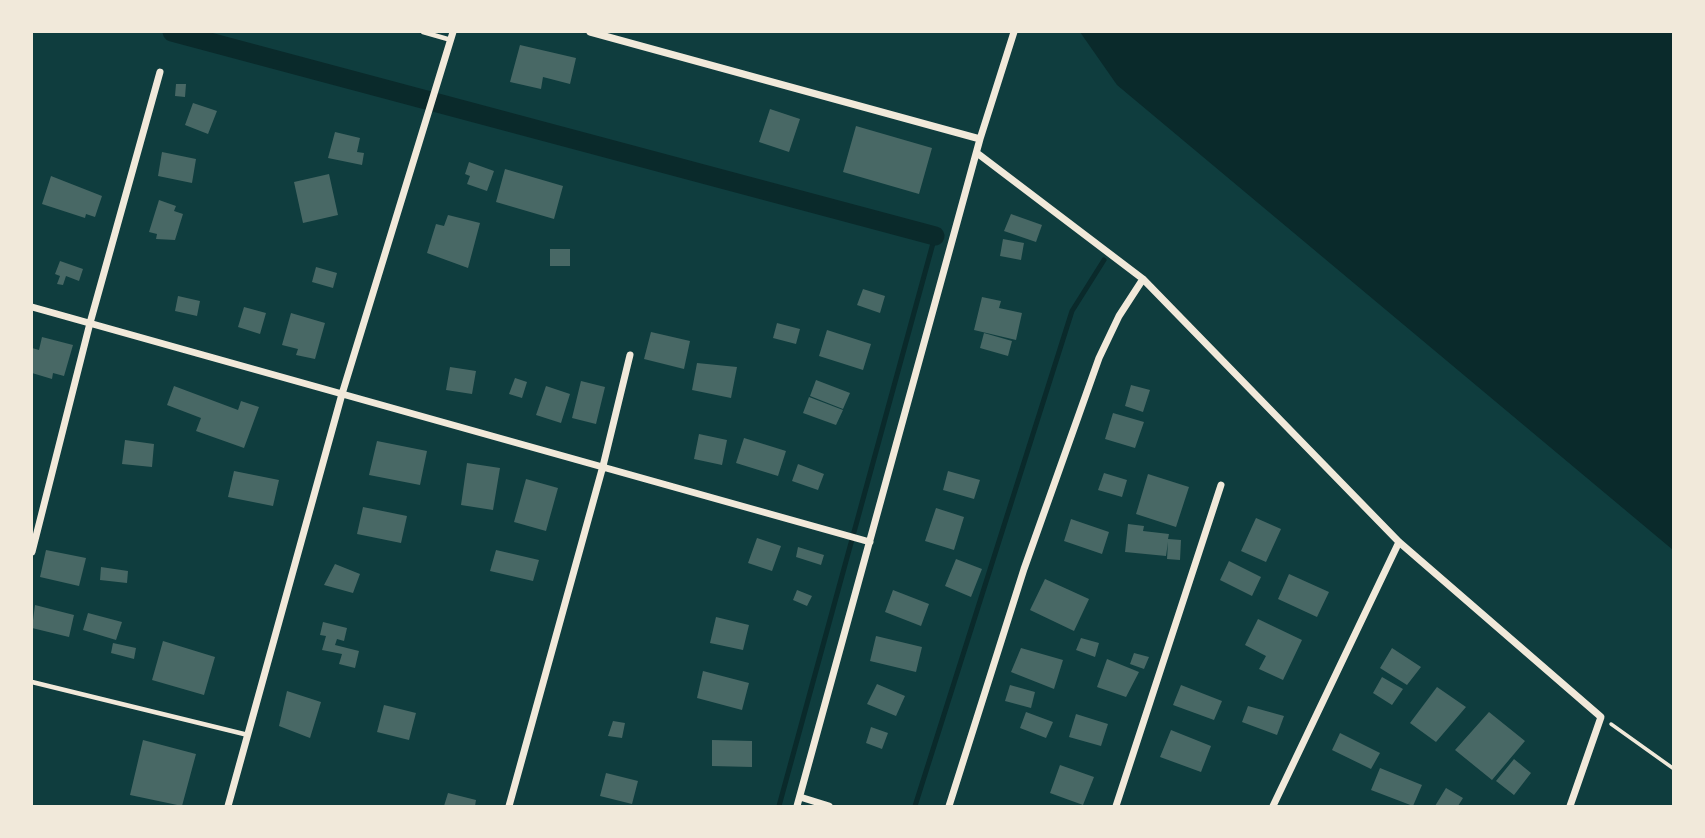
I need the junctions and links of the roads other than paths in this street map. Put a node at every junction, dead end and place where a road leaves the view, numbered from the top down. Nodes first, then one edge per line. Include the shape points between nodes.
1 (423, 32) edge
2 (590, 32) edge
3 (1014, 32) edge
4 (452, 36) edge
5 (160, 72) dead end
6 (980, 139) junction
7 (977, 153) junction
8 (1143, 279) junction
9 (32, 307) edge
10 (90, 323) junction
11 (630, 355) dead end
12 (342, 394) junction
13 (603, 466) junction
14 (1221, 485) dead end
15 (870, 542) junction
16 (1399, 542) junction
17 (32, 552) edge
18 (32, 682) edge
19 (249, 735) junction
20 (800, 797) junction
21 (228, 807) edge
22 (509, 807) edge
23 (797, 807) edge
24 (829, 807) edge
25 (949, 807) edge
26 (1116, 807) edge
27 (1273, 807) edge
28 (1570, 807) edge

1 - 4 lane
2 - 6 street
3 - 6 street
4 - 12 street
5 - 10 street
6 - 7 street
7 - 8 street
7 - 15 street
8 - 16 street
8 - 25 street via 1099,358 1024,569
9 - 10 street
10 - 12 street
10 - 17 street
11 - 13 street
12 - 13 street
12 - 19 street
13 - 15 street
13 - 22 street
14 - 26 street
15 - 20 street
16 - 27 street
16 - 28 street via 1601,717
18 - 19 lane
19 - 21 street
20 - 23 street
20 - 24 street

